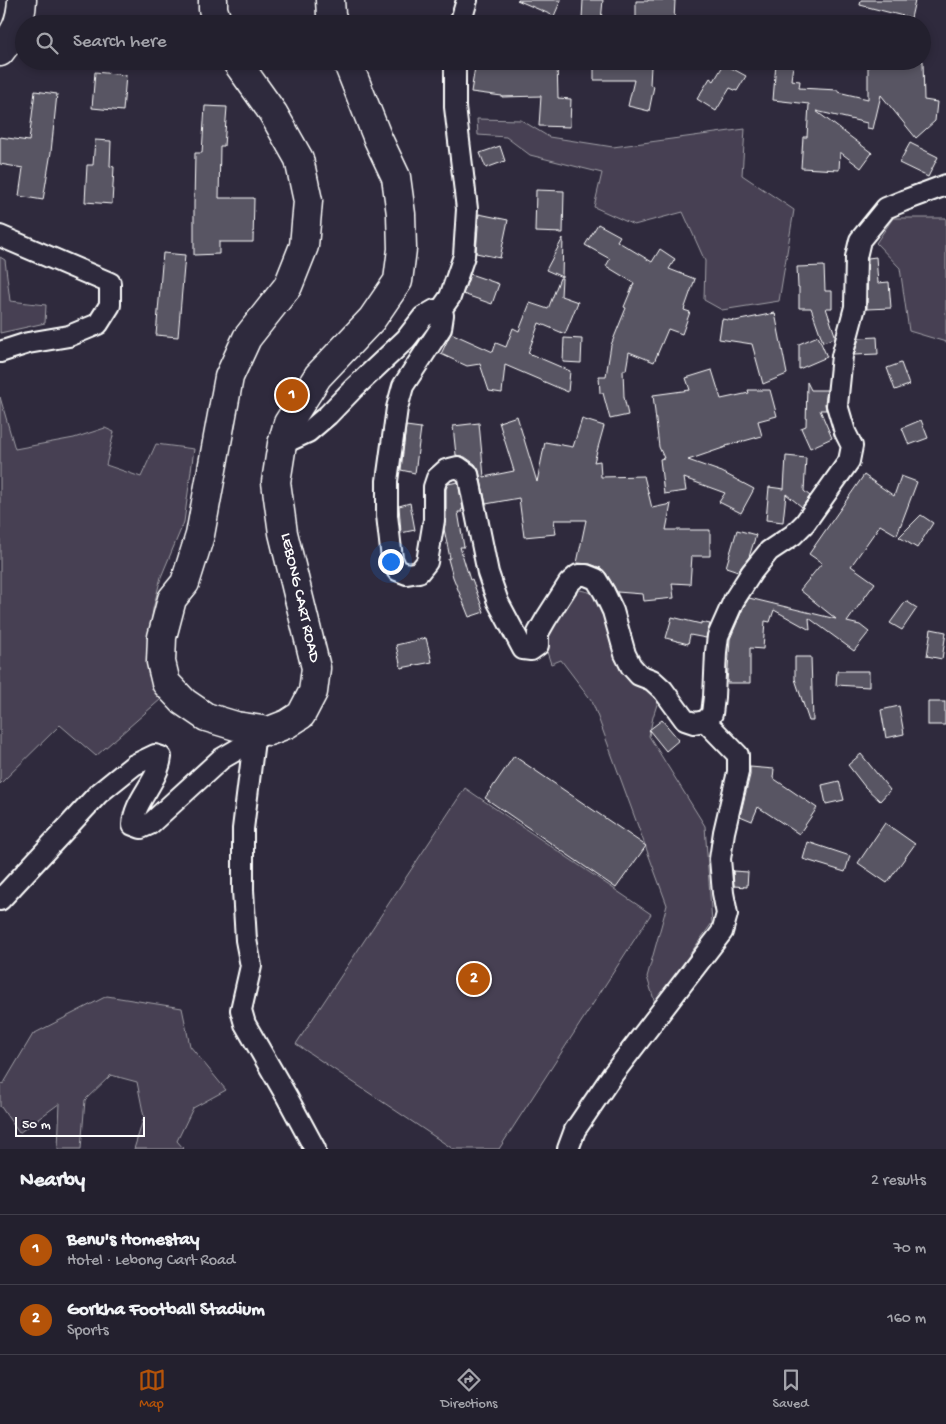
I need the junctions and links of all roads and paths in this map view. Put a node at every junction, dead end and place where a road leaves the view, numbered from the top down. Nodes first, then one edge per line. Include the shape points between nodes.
1 (22, 0) edge
2 (213, 0) edge
3 (330, 0) edge
4 (467, 0) edge
5 (20, 15) edge
6 (215, 15) edge
7 (332, 15) edge
8 (463, 15) edge
9 (15, 31) edge
10 (0, 52) edge
11 (243, 70) edge
12 (351, 70) edge
13 (455, 70) edge
14 (946, 185) edge
15 (0, 236) edge
16 (440, 311) junction
17 (0, 352) edge
18 (282, 444) junction
19 (705, 721) junction
20 (262, 736) junction
21 (0, 900) edge
22 (315, 1149) edge
23 (568, 1149) edge

1 - 5 highway
2 - 6 highway
3 - 7 highway
4 - 8 street
9 - 10 highway
11 - 20 highway via 274,112 299,159 308,201 304,246 288,286 247,338 229,377 200,535 185,583 172,599 162,637 161,662 166,683 184,702 206,716
12 - 18 highway, LEBONG CART ROAD via 396,177 402,249 398,281 372,319 318,376 288,423
13 - 16 street via 455,107 467,210 464,256 450,296
14 - 19 street via 886,208 860,240 856,257 855,307 842,356 837,405 852,446 849,461 805,523 769,551 734,600 718,636 712,714
15 - 17 street via 110,283 110,305 98,324 69,336
16 - 18 street via 435,310 423,317 406,339 322,421 308,432
16 - 19 street via 443,315 441,328 404,386 397,408 387,515 392,560 397,570 407,574 419,572 427,562 434,520 434,486 446,470 458,468 468,474 488,573 498,602 523,649 531,650 538,645 538,633 569,583 578,575 586,575 596,579 604,592 625,654 639,676 652,680 663,690 685,720 694,723
18 - 20 highway, LEBONG CART ROAD via 276,482 283,533 316,668 313,692 302,715
19 - 23 street via 738,755 738,772 720,858 727,914 722,932 612,1074 575,1130
20 - 21 street via 221,759 150,824 141,828 133,825 133,816 160,768 161,757 155,755 134,765 98,794
20 - 22 street via 244,829 246,940 251,966 241,1010 245,1024

